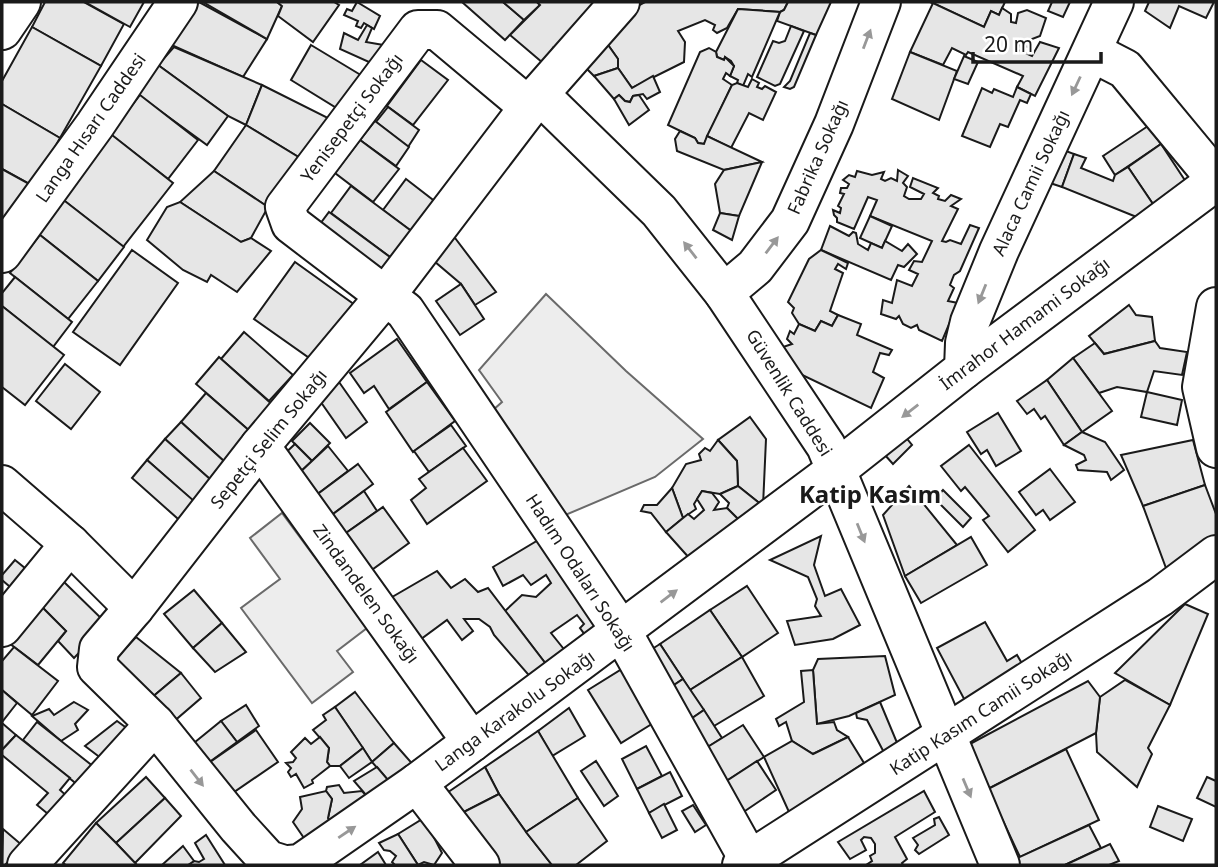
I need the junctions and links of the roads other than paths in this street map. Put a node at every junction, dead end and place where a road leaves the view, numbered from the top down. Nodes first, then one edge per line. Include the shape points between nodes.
1 (21, 2) edge
2 (178, 2) edge
3 (620, 2) edge
4 (881, 2) edge
5 (1114, 2) edge
6 (2, 30) edge
7 (1092, 52) junction
8 (534, 100) junction
9 (1216, 180) edge
10 (2, 253) edge
11 (724, 293) junction
12 (386, 295) junction
13 (1216, 307) edge
14 (964, 369) junction
15 (260, 446) junction
16 (1216, 448) edge
17 (836, 470) junction
18 (2, 485) edge
19 (70, 544) junction
20 (1216, 555) edge
21 (134, 608) junction
22 (2, 627) edge
23 (622, 632) junction
24 (155, 724) junction
25 (945, 737) junction
26 (472, 742) junction
27 (417, 783) junction
28 (748, 864) edge
29 (27, 865) edge
30 (286, 865) edge
31 (480, 865) edge
32 (1000, 865) edge

1 - 6 street
2 - 10 street, Langa Hısarı Caddesi
3 - 8 street, Sepetçi Selim Sokağı
11 -> 4 street, Fabrika Sokağı via 755,267 790,221
5 - 7 street, Alaca Camii Sokağı
7 - 9 street via 1125,69
7 -> 14 street, Alaca Camii Sokağı via 989,275 965,343
11 -> 8 street, Güvenlik Caddesi via 659,211
8 - 12 street, Sepetçi Selim Sokağı
8 - 12 street, Yenisepetçi Sokağı via 437,30 418,30 409,41 285,207 291,224
9 - 14 street, İmrahor Hamami Sokağı
11 - 17 street, Güvenlik Caddesi via 826,446
12 - 15 street, Sepetçi Selim Sokağı
12 - 23 street, Hadım Odaları Sokağı via 405,311
13 - 16 street via 1202,387
14 -> 17 street, İmrahor Hamami Sokağı
15 - 21 street, Sepetçi Selim Sokağı
15 - 26 street, Zindandelen Sokağı
23 -> 17 street, Langa Karakolu Sokağı
17 -> 25 street, Güvenlik Caddesi
18 - 19 street
19 - 21 street
19 - 22 street
20 - 25 street, Katip Kasım Camii Sokağı via 1160,597
21 - 24 street, Sepetçi Selim Sokağı via 99,649 97,667
23 - 26 street, Langa Karakolu Sokağı
23 - 28 street, Hadım Odaları Sokağı
24 - 29 street
24 -> 30 street, Langa Karakolu Sokağı via 268,860
25 - 28 street, Katip Kasım Camii Sokağı
25 -> 32 street, Güvenlik Caddesi
26 - 27 street, Langa Karakolu Sokağı
30 -> 27 street, Langa Karakolu Sokağı via 300,864
27 - 31 street

